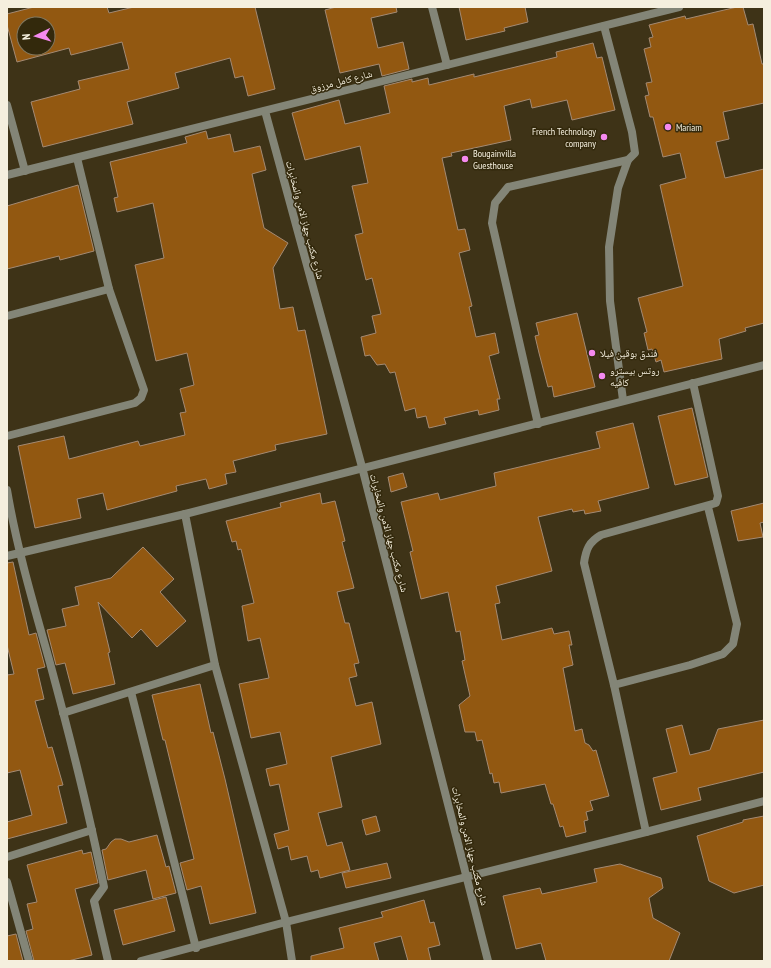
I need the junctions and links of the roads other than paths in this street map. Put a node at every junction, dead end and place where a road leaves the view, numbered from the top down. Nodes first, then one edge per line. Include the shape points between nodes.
1 (432, 7) edge
2 (679, 7) edge
3 (604, 26) junction
4 (447, 65) junction
5 (7, 105) edge
6 (265, 111) junction
7 (77, 158) junction
8 (628, 160) junction
9 (25, 171) junction
10 (7, 175) edge
11 (109, 289) junction
12 (7, 316) edge
13 (764, 365) edge
14 (693, 383) junction
15 (623, 400) junction
16 (538, 424) junction
17 (7, 436) edge
18 (362, 467) junction
19 (7, 490) edge
20 (708, 507) junction
21 (185, 514) junction
22 (20, 553) junction
23 (7, 556) edge
24 (215, 665) junction
25 (614, 685) junction
26 (131, 692) junction
27 (64, 713) junction
28 (764, 801) edge
29 (92, 830) junction
30 (646, 832) junction
31 (7, 857) edge
32 (468, 877) junction
33 (7, 882) edge
34 (286, 922) junction
35 (196, 948) junction
36 (29, 961) edge
37 (108, 961) edge
38 (142, 961) edge
39 (292, 961) edge
40 (488, 961) edge

1 - 4 street
2 - 3 street, شارع كامل مرزوق
3 - 4 street, شارع كامل مرزوق
3 - 8 street via 632,132 635,153
4 - 6 street, شارع كامل مرزوق
5 - 9 street
6 - 7 street, شارع كامل مرزوق
6 - 18 street, شارع مكتب جهاز الامن والمخابرات
7 - 9 street, شارع كامل مرزوق
7 - 11 street
8 - 15 street via 618,188 609,247 610,301
8 - 16 street via 508,187 495,203 492,223
9 - 10 street, شارع كامل مرزوق
11 - 12 street
11 - 17 street via 144,390 140,398 135,403
13 - 14 street
14 - 15 street
14 - 20 street via 718,496 716,503
15 - 16 street
16 - 18 street
18 - 21 street
18 - 32 street, شارع مكتب جهاز الامن والمخابرات
19 - 22 street
20 - 25 street via 737,624 733,644 723,654
20 - 25 street via 601,535 592,540 586,549 584,563
21 - 22 street
21 - 24 street
22 - 23 street
22 - 27 street
24 - 26 street
24 - 34 street
25 - 30 street
26 - 27 street
26 - 35 street
27 - 29 street
28 - 30 street
29 - 31 street
29 - 37 street via 104,887 94,901
30 - 32 street
32 - 34 street
32 - 40 street, شارع مكتب جهاز الامن والمخابرات
33 - 36 street
34 - 35 street
34 - 39 street
35 - 38 street

